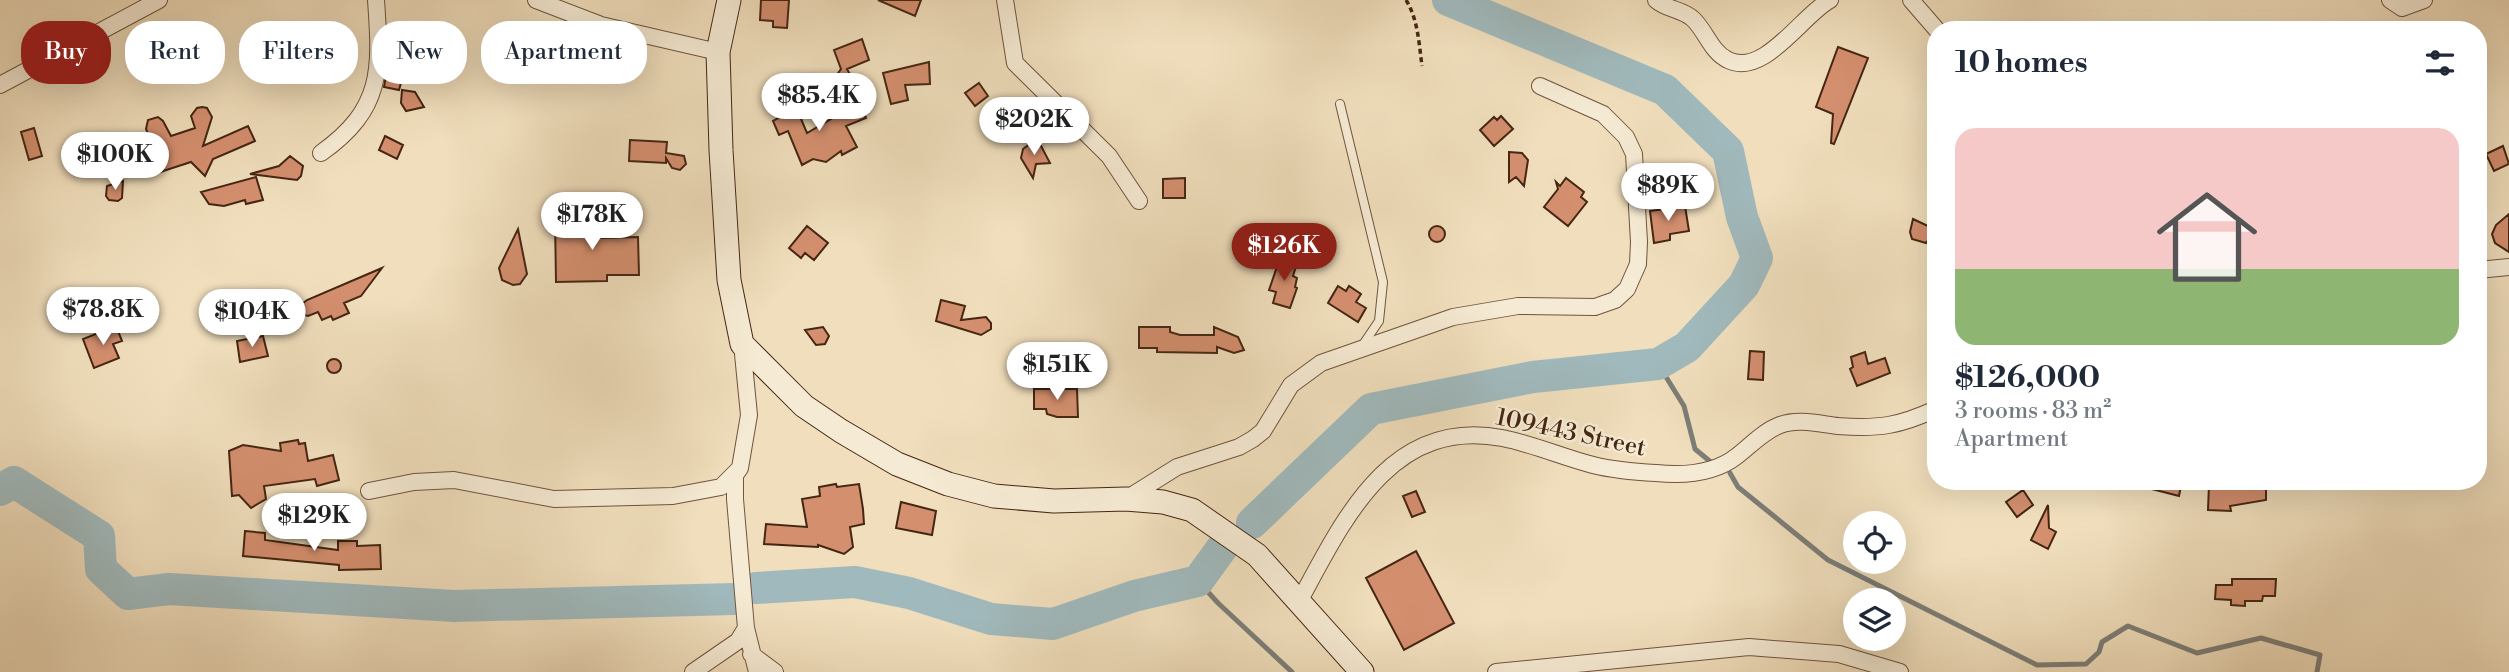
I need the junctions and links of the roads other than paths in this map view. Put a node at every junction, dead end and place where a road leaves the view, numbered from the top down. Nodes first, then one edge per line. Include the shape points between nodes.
1 (159, 0) edge
2 (376, 0) edge
3 (536, 0) edge
4 (729, 0) edge
5 (1005, 0) edge
6 (1656, 0) edge
7 (1830, 0) edge
8 (1911, 0) edge
9 (2389, 0) edge
10 (2424, 0) edge
11 (1929, 21) edge
12 (718, 52) junction
13 (0, 85) edge
14 (1540, 86) dead end
15 (1340, 104) dead end
16 (321, 153) dead end
17 (1139, 201) dead end
18 (2509, 267) edge
19 (2487, 269) edge
20 (742, 344) junction
21 (1360, 348) junction
22 (1927, 413) edge
23 (740, 468) junction
24 (369, 491) dead end
25 (1126, 499) junction
26 (1300, 600) junction
27 (746, 628) junction
28 (751, 654) junction
29 (693, 672) edge
30 (757, 672) edge
31 (775, 672) edge
32 (1362, 672) edge
33 (1496, 672) edge
34 (1900, 672) edge

1 - 13 street
2 - 16 street via 379,59 372,97 361,117
3 - 12 street via 601,25
4 - 12 street
5 - 17 street via 1015,63 1109,156
6 - 7 street via 1692,18 1721,55 1738,63 1771,50
8 - 11 street
9 - 10 street via 2402,8
12 - 20 street via 729,280
14 - 21 street via 1603,114 1626,137 1634,154 1639,242 1637,264 1626,289 1615,300 1595,307 1518,306 1452,317
15 - 21 lane via 1383,282 1379,321
18 - 19 street
20 - 23 street via 749,415
20 - 25 street via 804,406 897,464 994,496 1054,501
21 - 25 street via 1306,372 1291,385 1254,439 1177,467
22 - 26 street, 109443 Street via 1881,427 1781,424 1724,465 1696,473 1658,474 1594,465 1483,435 1421,445 1370,485
23 - 24 street via 721,487 673,496 554,499 454,480
23 - 27 street via 735,475 735,499
25 - 26 street via 1163,502 1201,516 1256,555
26 - 32 street
27 - 28 street
27 - 29 street via 738,641
28 - 30 street
28 - 31 street
33 - 34 street via 1749,647 1839,653

